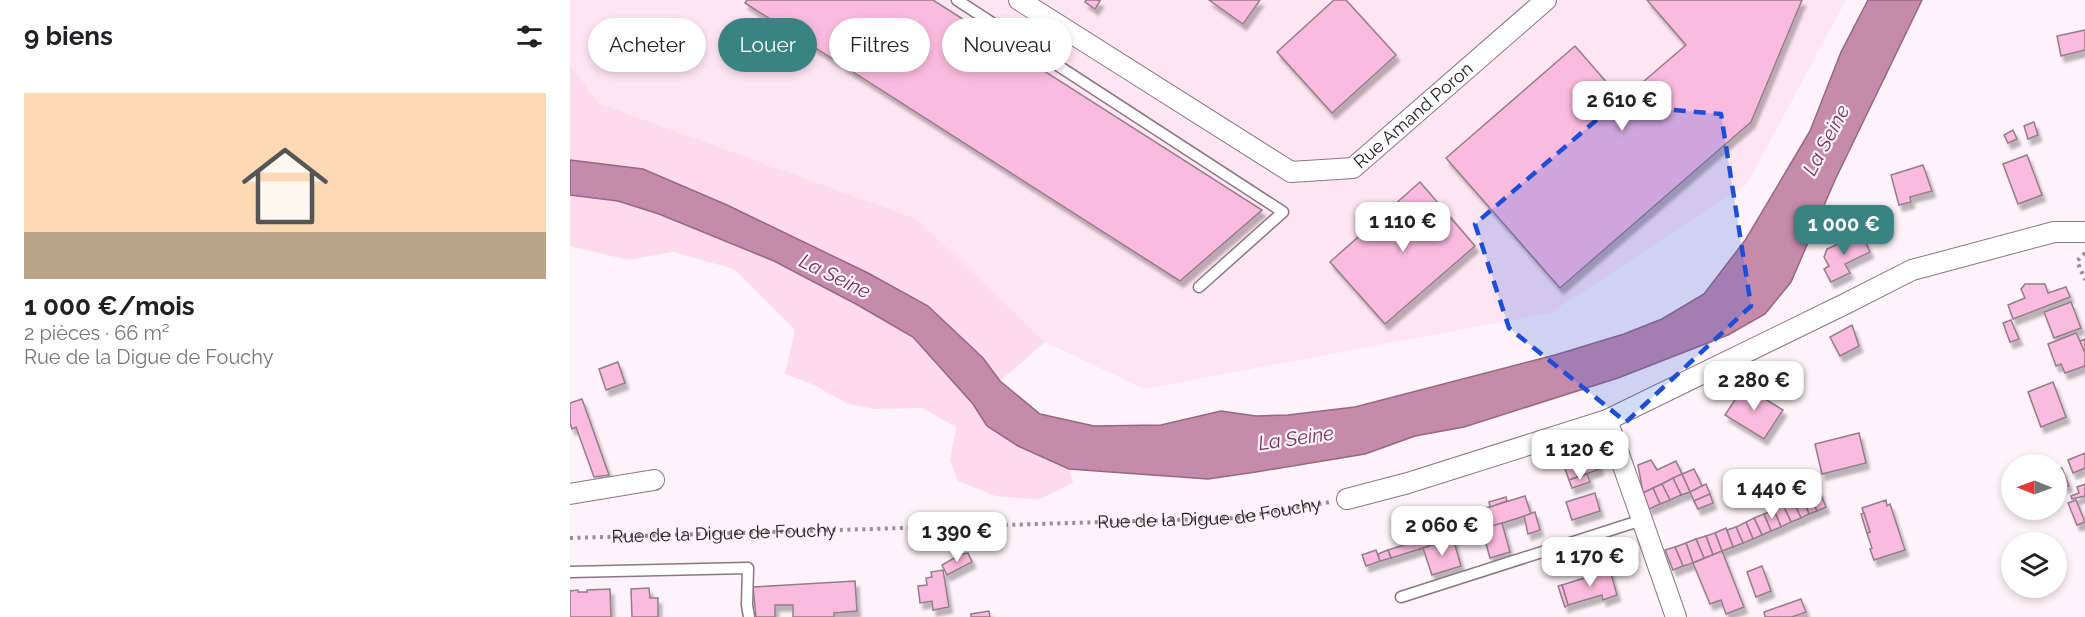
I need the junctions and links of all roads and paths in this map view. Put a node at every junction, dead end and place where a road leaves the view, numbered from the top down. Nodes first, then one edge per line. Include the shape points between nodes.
1 (957, 0) edge
2 (1019, 0) edge
3 (1546, 0) edge
4 (2085, 232) edge
5 (2085, 253) edge
6 (2085, 280) edge
7 (1199, 287) dead end
8 (1607, 420) junction
9 (654, 480) dead end
10 (570, 494) edge
11 (1347, 499) joint
12 (1642, 520) junction
13 (570, 538) edge
14 (570, 572) edge
15 (1401, 597) dead end
16 (749, 617) edge
17 (1676, 617) edge

1 - 7 lane via 1283,212
2 - 3 street, Rue Amand Poron via 1291,172 1353,168
4 - 8 street, Rue de la Digue de Fouchy via 2054,232 1912,270
5 - 6 path via 2077,261
8 - 11 street, Rue de la Digue de Fouchy
8 - 12 street
9 - 10 street
11 - 13 path, Rue de la Digue de Fouchy via 1237,518
12 - 15 lane
12 - 17 street
14 - 16 lane via 748,568

